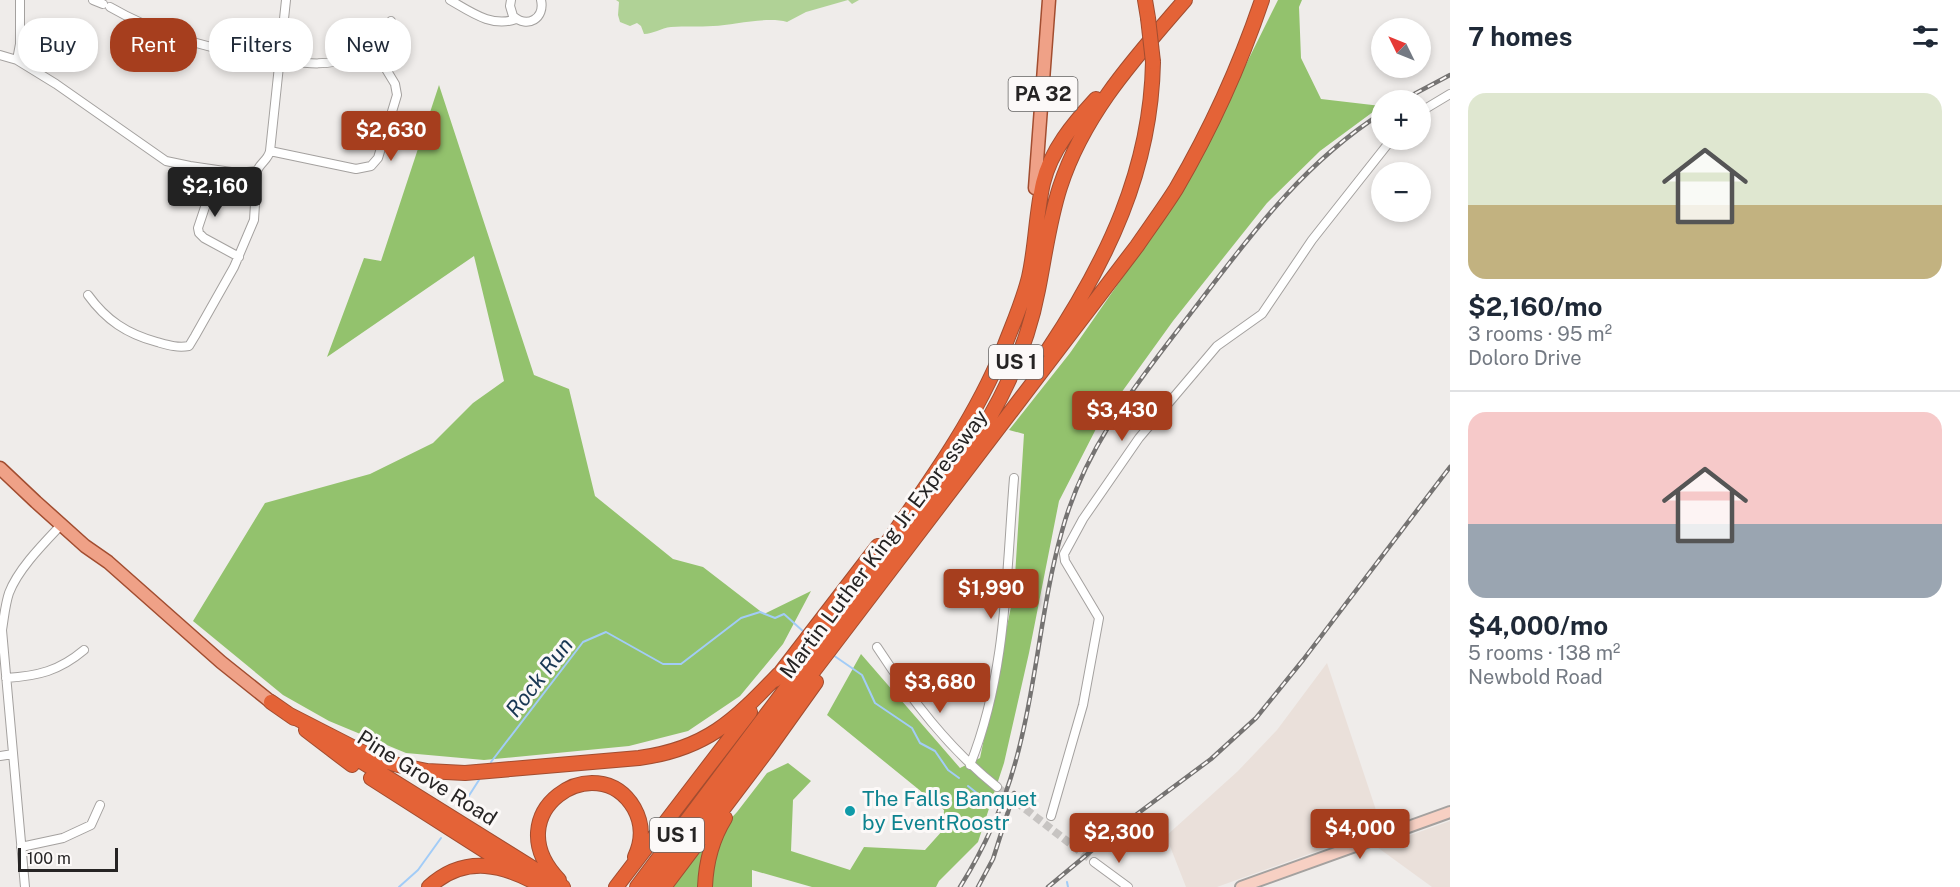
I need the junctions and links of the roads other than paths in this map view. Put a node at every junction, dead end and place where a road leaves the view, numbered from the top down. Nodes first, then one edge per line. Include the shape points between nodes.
1 (20, 0) edge
2 (93, 0) edge
3 (286, 0) edge
4 (450, 0) edge
5 (511, 0) edge
6 (541, 0) edge
7 (1049, 0) edge
8 (1145, 0) edge
9 (1185, 0) edge
10 (1262, 0) edge
11 (284, 18) edge
12 (516, 19) junction
13 (209, 47) edge
14 (0, 55) edge
15 (1136, 56) junction
16 (17, 60) junction
17 (279, 72) edge
18 (388, 72) edge
19 (1450, 94) edge
20 (1431, 105) edge
21 (1383, 150) edge
22 (270, 151) junction
23 (206, 169) junction
24 (257, 171) junction
25 (1035, 188) joint
26 (239, 257) junction
27 (1125, 264) junction
28 (88, 295) dead end
29 (1010, 332) junction
30 (1016, 403) junction
31 (0, 468) edge
32 (1014, 478) dead end
33 (16, 482) junction
34 (61, 525) junction
35 (108, 562) junction
36 (1, 630) edge
37 (828, 636) junction
38 (877, 647) dead end
39 (84, 650) dead end
40 (812, 658) junction
41 (779, 674) junction
42 (6, 678) junction
43 (271, 702) junction
44 (288, 714) junction
45 (766, 752) junction
46 (13, 754) junction
47 (0, 756) edge
48 (970, 765) junction
49 (997, 787) tunnel mouth
50 (100, 805) dead end
51 (1450, 812) edge
52 (1051, 816) dead end
53 (21, 847) junction
54 (1094, 862) tunnel mouth
55 (628, 872) junction
56 (526, 877) junction
57 (25, 887) edge
58 (429, 887) edge
59 (543, 887) edge
60 (563, 887) edge
61 (567, 887) edge
62 (616, 887) edge
63 (637, 887) edge
64 (649, 887) edge
65 (664, 887) edge
66 (705, 887) edge
67 (1128, 887) edge
68 (1241, 887) edge

1 - 16 street
2 - 13 street via 138,23
3 - 11 street
4 - 12 street via 481,18 503,22
5 - 12 street
6 - 12 street via 543,8 538,18 529,22
7 - 25 main road, PA 32
8 - 30 highway, bridge via 1153,62 1151,103 1136,176 1085,289
9 - 15 highway, Martin Luther King Jr. Expressway / US 1
10 - 27 highway, Martin Luther King Jr. Expressway / US 1 via 1203,140
14 - 16 street
15 - 29 highway via 1075,122 1051,161 1041,192 1025,294
15 - 37 highway, Martin Luther King Jr. Expressway / US 1 via 1096,109 1066,170 1030,322 992,414 964,457
16 - 23 street via 166,160
17 - 22 street
18 - 22 street via 397,95 376,162 356,169
19 - 20 street
21 - 52 street via 1312,240 1262,314 1217,346 1139,438 1083,519 1065,554 1065,561 1099,618 1083,705
22 - 24 street
23 - 24 street
23 - 26 street via 206,204 199,233
24 - 26 street via 254,220
25 - 29 highway via 1027,257
26 - 28 street via 189,346 178,348 129,333
27 - 30 highway, Martin Luther King Jr. Expressway / US 1
27 - 37 highway via 1054,366
29 - 37 highway via 981,398 954,445 850,596
30 - 37 highway, Martin Luther King Jr. Expressway / US 1 via 913,543
31 - 33 main road, Pine Grove Road
32 - 48 street via 1000,651
33 - 34 main road, Pine Grove Road
33 - 35 main road, Pine Grove Road via 39,498
34 - 35 main road, Pine Grove Road
34 - 36 street via 12,586
35 - 43 main road, Pine Grove Road
36 - 42 street
37 - 40 highway
37 - 40 highway
38 - 48 street via 925,715
39 - 42 street via 48,672
40 - 41 highway
40 - 45 highway
40 - 63 highway, Martin Luther King Jr. Expressway / US 1
40 - 64 highway, Martin Luther King Jr. Expressway / US 1
41 - 44 highway via 730,722 684,748 639,758 465,773 427,771 385,761
41 - 55 highway
42 - 46 street
43 - 44 highway, Pine Grove Road
43 - 56 highway, Pine Grove Road via 373,780
44 - 60 highway, Pine Grove Road
45 - 65 highway
45 - 66 highway via 717,833 707,864
46 - 47 street
46 - 53 street
48 - 49 street
50 - 53 street via 91,825 63,838
51 - 68 main road
53 - 57 street
54 - 67 street
55 - 61 highway via 640,841 641,828 634,810 611,787 577,785 550,802 537,832 544,860
55 - 62 highway
56 - 58 highway via 496,867 470,866 447,874
56 - 59 highway

